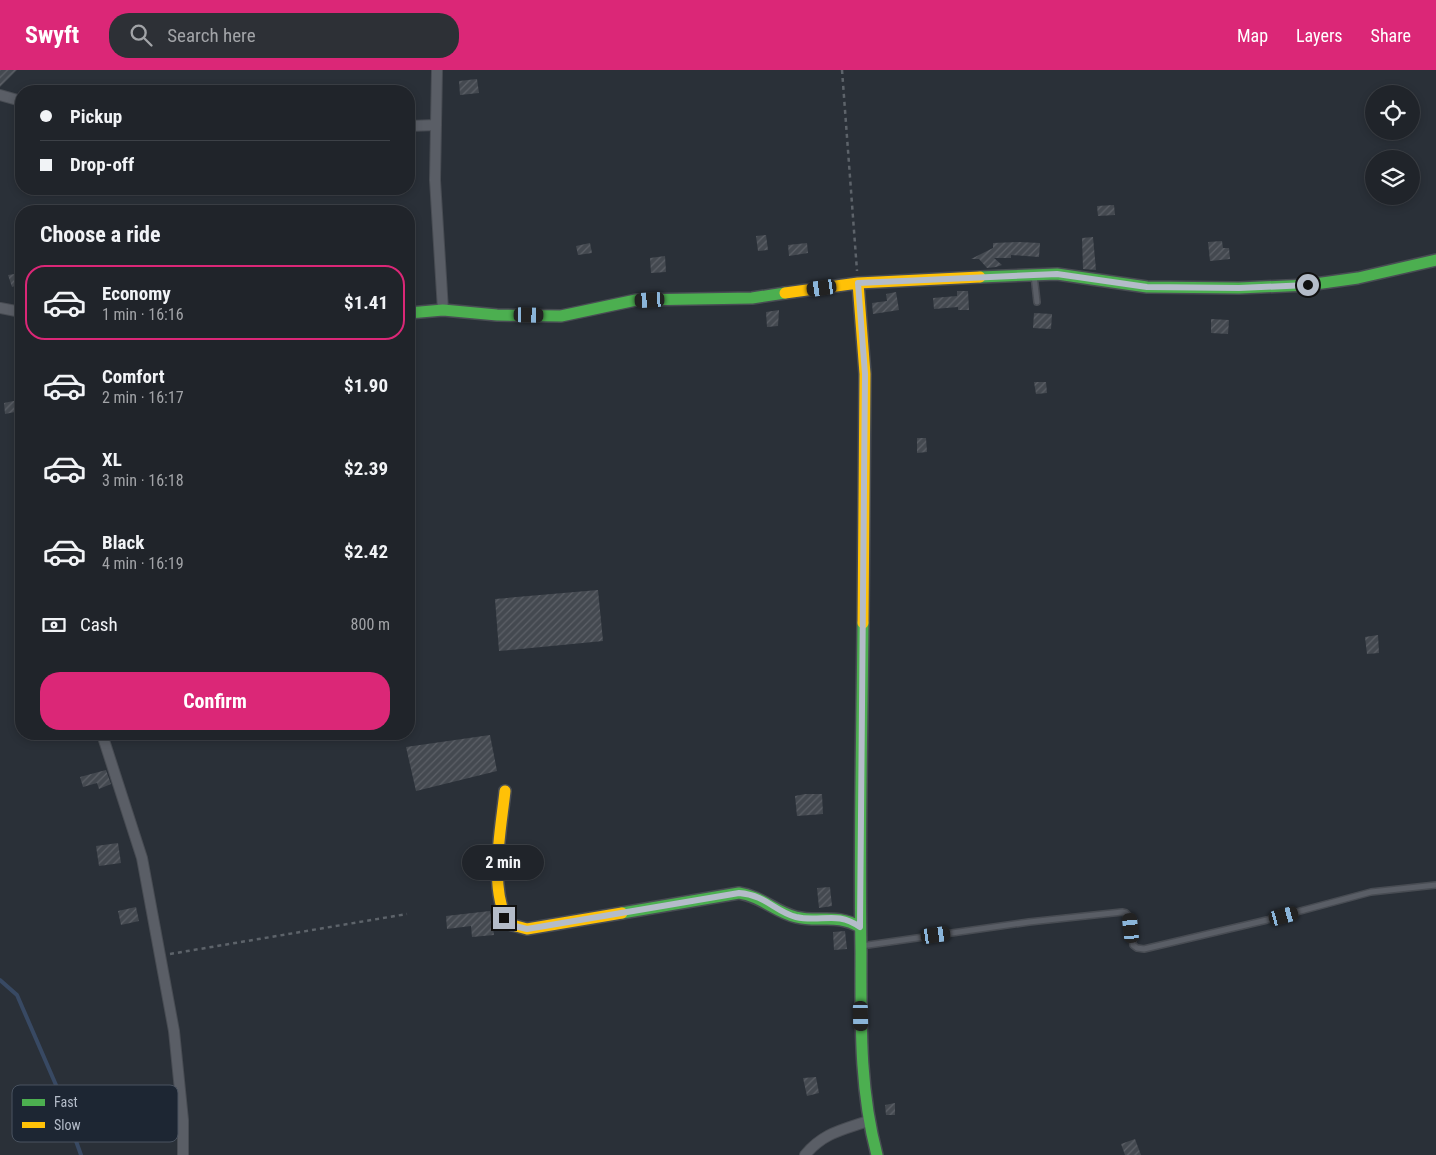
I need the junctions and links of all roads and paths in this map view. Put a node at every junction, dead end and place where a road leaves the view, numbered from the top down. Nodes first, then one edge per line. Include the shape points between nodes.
1 (437, 70) edge
2 (842, 70) edge
3 (0, 95) edge
4 (15, 99) edge
5 (436, 125) junction
6 (415, 126) edge
7 (1436, 260) edge
8 (1034, 276) junction
9 (858, 283) junction
10 (1037, 302) dead end
11 (0, 308) edge
12 (443, 310) junction
13 (15, 311) edge
14 (415, 312) edge
15 (104, 740) edge
16 (505, 791) dead end
17 (1436, 886) edge
18 (407, 914) dead end
19 (860, 927) junction
20 (860, 946) junction
21 (159, 956) junction
22 (868, 1121) junction
23 (183, 1155) edge
24 (805, 1155) edge
25 (877, 1155) edge

1 - 5 street
2 - 9 path
3 - 4 street
5 - 6 street
5 - 12 street
7 - 8 street via 1316,284 1239,288 1147,287 1057,274
8 - 9 street
8 - 10 lane
9 - 12 street via 752,298 636,300 561,316
9 - 19 street via 865,374
11 - 13 street
12 - 14 street
15 - 21 street via 142,858
16 - 19 street via 498,888 504,918 511,925 527,929 739,893 754,894 796,917 834,916 849,919
17 - 20 lane via 1371,892 1144,949 1133,945 1130,917 1122,912
18 - 21 path
19 - 20 street
20 - 22 street via 862,1069
21 - 23 street via 174,1031
22 - 24 street via 831,1133 816,1142
22 - 25 street

